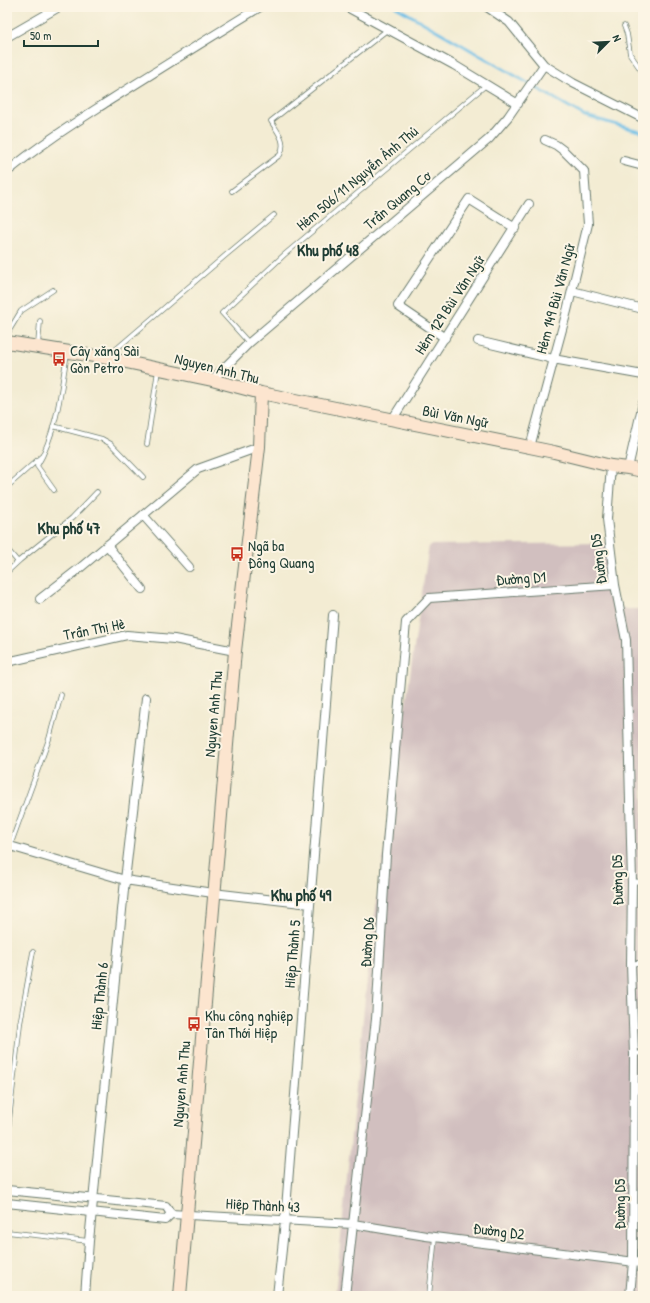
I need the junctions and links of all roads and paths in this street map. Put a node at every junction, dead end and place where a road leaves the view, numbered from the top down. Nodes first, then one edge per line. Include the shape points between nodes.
1 (59, 7) edge
2 (260, 7) edge
3 (347, 7) edge
4 (487, 7) edge
5 (624, 26) dead end
6 (387, 30) junction
7 (7, 37) edge
8 (542, 68) junction
9 (643, 73) edge
10 (487, 85) junction
11 (519, 101) junction
12 (643, 116) edge
13 (545, 140) dead end
14 (624, 161) dead end
15 (643, 166) edge
16 (7, 172) edge
17 (232, 191) dead end
18 (529, 204) dead end
19 (274, 215) dead end
20 (515, 228) junction
21 (53, 290) dead end
22 (572, 291) junction
23 (643, 309) edge
24 (40, 321) dead end
25 (7, 334) edge
26 (445, 338) junction
27 (478, 341) dead end
28 (7, 342) edge
29 (249, 343) junction
30 (38, 347) junction
31 (68, 352) junction
32 (106, 358) junction
33 (554, 359) junction
34 (158, 369) junction
35 (643, 375) edge
36 (212, 380) junction
37 (261, 393) junction
38 (643, 403) edge
39 (392, 420) junction
40 (53, 426) junction
41 (147, 444) dead end
42 (259, 447) junction
43 (530, 447) junction
44 (45, 453) junction
45 (611, 466) junction
46 (628, 468) junction
47 (643, 471) edge
48 (143, 477) dead end
49 (8, 486) edge
50 (54, 490) dead end
51 (97, 492) dead end
52 (143, 515) junction
53 (107, 545) junction
54 (7, 549) edge
55 (18, 562) junction
56 (189, 566) dead end
57 (7, 572) edge
58 (615, 585) junction
59 (142, 589) dead end
60 (429, 598) joint
61 (40, 599) dead end
62 (333, 615) dead end
63 (235, 651) junction
64 (7, 662) edge
65 (61, 695) dead end
66 (146, 698) dead end
67 (8, 849) edge
68 (124, 880) junction
69 (643, 881) edge
70 (632, 882) junction
71 (213, 893) junction
72 (310, 904) junction
73 (33, 952) dead end
74 (643, 962) edge
75 (631, 964) junction
76 (643, 1053) edge
77 (634, 1054) junction
78 (7, 1085) edge
79 (13, 1086) junction
80 (7, 1138) edge
81 (7, 1190) edge
82 (93, 1199) junction
83 (7, 1204) edge
84 (92, 1212) junction
85 (171, 1214) junction
86 (186, 1215) junction
87 (285, 1221) junction
88 (353, 1224) junction
89 (7, 1232) edge
90 (435, 1237) junction
91 (89, 1241) junction
92 (633, 1262) junction
93 (643, 1263) edge
94 (85, 1296) edge
95 (180, 1296) edge
96 (277, 1296) edge
97 (345, 1296) edge
98 (429, 1296) edge
99 (630, 1296) edge

1 - 7 street
2 - 16 street via 72,125
3 - 6 street
4 - 8 street via 509,22
5 - 9 lane via 628,34 630,54
6 - 10 street
6 - 17 lane via 271,121 282,142 280,155
8 - 11 street, Trần Quang Cơ
8 - 12 street
10 - 11 street
10 - 29 lane, Hẻm 506/11 Nguyễn Ảnh Thủ via 284,255 222,313
11 - 29 street, Trần Quang Cơ via 489,139
13 - 22 street, Hẻm 149 Bùi Văn Ngữ via 556,145 573,159 584,171 586,182 588,224
14 - 15 street
18 - 20 street, Hẻm 129 Bùi Văn Ngữ
19 - 32 lane
20 - 26 street, Hẻm 129 Bùi Văn Ngữ
20 - 26 street via 469,199 398,306
21 - 25 lane via 21,311
22 - 23 street
22 - 33 street, Hẻm 149 Bùi Văn Ngữ
24 - 30 lane
26 - 39 street, Hẻm 129 Bùi Văn Ngữ
27 - 33 street
28 - 30 main road, Nguyen Anh Thu
29 - 36 street, Trần Quang Cơ
30 - 31 main road, Nguyen Anh Thu
31 - 32 main road, Nguyen Anh Thu
31 - 40 lane via 59,407
32 - 34 main road, Nguyen Anh Thu
33 - 35 street
33 - 43 street, Hẻm 149 Bùi Văn Ngữ
34 - 36 main road, Nguyen Anh Thu
34 - 41 lane
36 - 37 main road, Nguyen Anh Thu
37 - 39 main road, Bùi Văn Ngữ
37 - 42 main road, Nguyen Anh Thu
38 - 46 street
39 - 43 main road, Bùi Văn Ngữ
40 - 44 lane
40 - 48 lane via 102,439 111,444
42 - 52 street via 198,469
42 - 63 main road, Nguyen Anh Thu
43 - 45 main road, Bùi Văn Ngữ
44 - 49 lane
44 - 50 lane via 37,466
45 - 46 main road, Bùi Văn Ngữ
45 - 58 street, Đường D5 via 607,518
46 - 47 main road, Bùi Văn Ngữ
51 - 55 lane via 72,518
52 - 53 street
52 - 56 street
53 - 59 street
53 - 61 street
54 - 55 lane
55 - 57 lane
58 - 60 street, Đường D1
58 - 70 street, Đường D5 via 626,640
60 - 88 street, Đường D6 via 406,622 386,855 376,1019
62 - 72 street, Hiệp Thành 5
63 - 64 street, Trần Thị Hè via 174,639 127,635
63 - 71 main road, Nguyen Anh Thu
65 - 67 lane via 49,739
66 - 68 street, Hiệp Thành 6
67 - 68 street
68 - 71 street
68 - 82 street, Hiệp Thành 6
69 - 70 lane
70 - 75 street, Đường D5
71 - 72 street
71 - 86 main road, Nguyen Anh Thu
72 - 87 street, Hiệp Thành 5
73 - 79 lane via 20,1024
74 - 75 lane
75 - 77 street, Đường D5
76 - 77 lane
77 - 92 street, Đường D5
78 - 79 lane
79 - 80 lane
81 - 82 street, Hiệp Thành 43
82 - 84 street, Hiệp Thành 6
82 - 85 street, Hiệp Thành 43 via 166,1206
83 - 84 street, Hiệp Thành 43
84 - 85 street, Hiệp Thành 43 via 165,1220
84 - 91 street, Hiệp Thành 6
85 - 86 street, Hiệp Thành 43
86 - 87 street, Hiệp Thành 43
86 - 95 main road, Nguyen Anh Thu
87 - 88 street, Hiệp Thành 43
87 - 96 street, Hiệp Thành 5
88 - 90 street, Đường D2
88 - 97 street, Đường D6
89 - 91 lane
90 - 92 street, Đường D2
90 - 98 lane
91 - 94 street, Hiệp Thành 6
92 - 93 street, Đường D2
92 - 99 street, Đường D5

